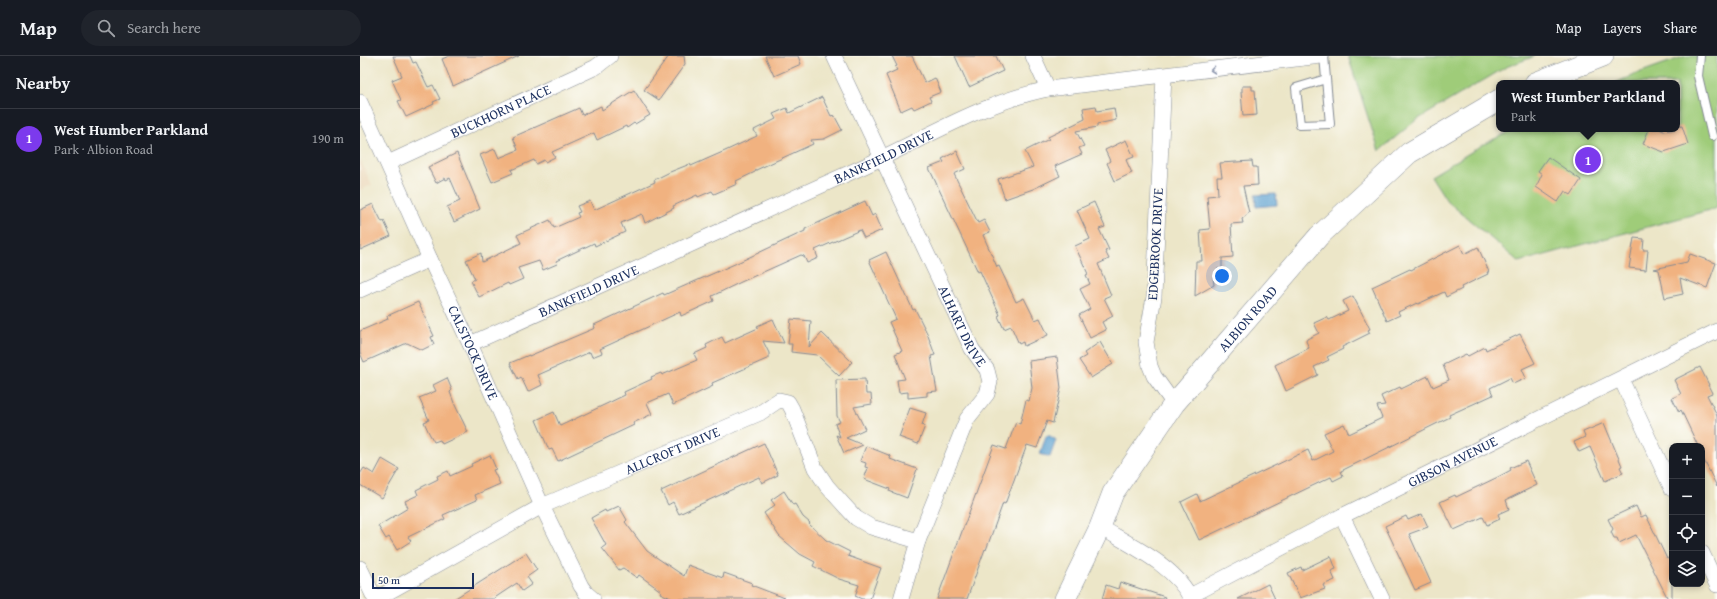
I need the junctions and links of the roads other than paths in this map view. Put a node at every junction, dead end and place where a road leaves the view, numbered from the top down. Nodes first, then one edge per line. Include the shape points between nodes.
1 (610, 56) edge
2 (834, 56) edge
3 (1033, 56) edge
4 (1322, 56) edge
5 (1603, 56) edge
6 (1700, 56) edge
7 (1164, 76) junction
8 (1326, 79) junction
9 (1543, 80) edge
10 (1048, 89) junction
11 (360, 102) edge
12 (1496, 102) edge
13 (1712, 136) dead end
14 (882, 158) junction
15 (388, 163) junction
16 (430, 259) junction
17 (360, 290) edge
18 (1717, 331) edge
19 (470, 344) junction
20 (1621, 379) junction
21 (1174, 404) junction
22 (1669, 483) edge
23 (542, 506) junction
24 (1342, 516) junction
25 (1100, 527) junction
26 (918, 540) junction
27 (1705, 559) edge
28 (360, 568) edge
29 (1717, 585) edge
30 (1191, 597) edge
31 (376, 599) edge
32 (593, 599) edge
33 (901, 599) edge
34 (1065, 599) edge
35 (1382, 599) edge

1 - 15 street, BUCKHORN PLACE via 596,67
2 - 14 street, ALHART DRIVE
3 - 10 street
4 -> 7 street, BANKFIELD DRIVE
4 - 8 lane
5 - 9 main road
6 - 13 lane via 1698,76
7 - 10 street, BANKFIELD DRIVE
7 - 21 street, EDGEBROOK DRIVE via 1154,297 1146,342 1154,376
8 - 8 lane via 1330,124 1300,125 1296,88
10 - 14 street, BANKFIELD DRIVE via 998,103
11 - 15 street, CALSTOCK DRIVE
12 - 21 main road, ALBION ROAD via 1409,153 1320,236
14 - 19 street, BANKFIELD DRIVE
14 - 26 street, ALHART DRIVE via 972,349 987,370 990,382 987,394 967,419
15 - 16 street, CALSTOCK DRIVE
16 - 17 street
16 - 19 street, CALSTOCK DRIVE
18 - 20 street, GIBSON AVENUE
19 - 23 street, CALSTOCK DRIVE
20 - 22 street
20 - 24 street, GIBSON AVENUE
21 - 25 main road, ALBION ROAD via 1113,493
23 - 26 street, ALLCROFT DRIVE via 734,425 783,400 788,402 792,409 815,468 847,509 871,527
23 - 31 street, ALLCROFT DRIVE
23 - 32 street, CALSTOCK DRIVE via 581,586
24 - 30 street, GIBSON AVENUE
24 - 35 street
25 - 30 street via 1160,564 1176,577
25 - 34 main road, ALBION ROAD
26 - 33 street, ALHART DRIVE
27 - 29 street
28 - 31 street

